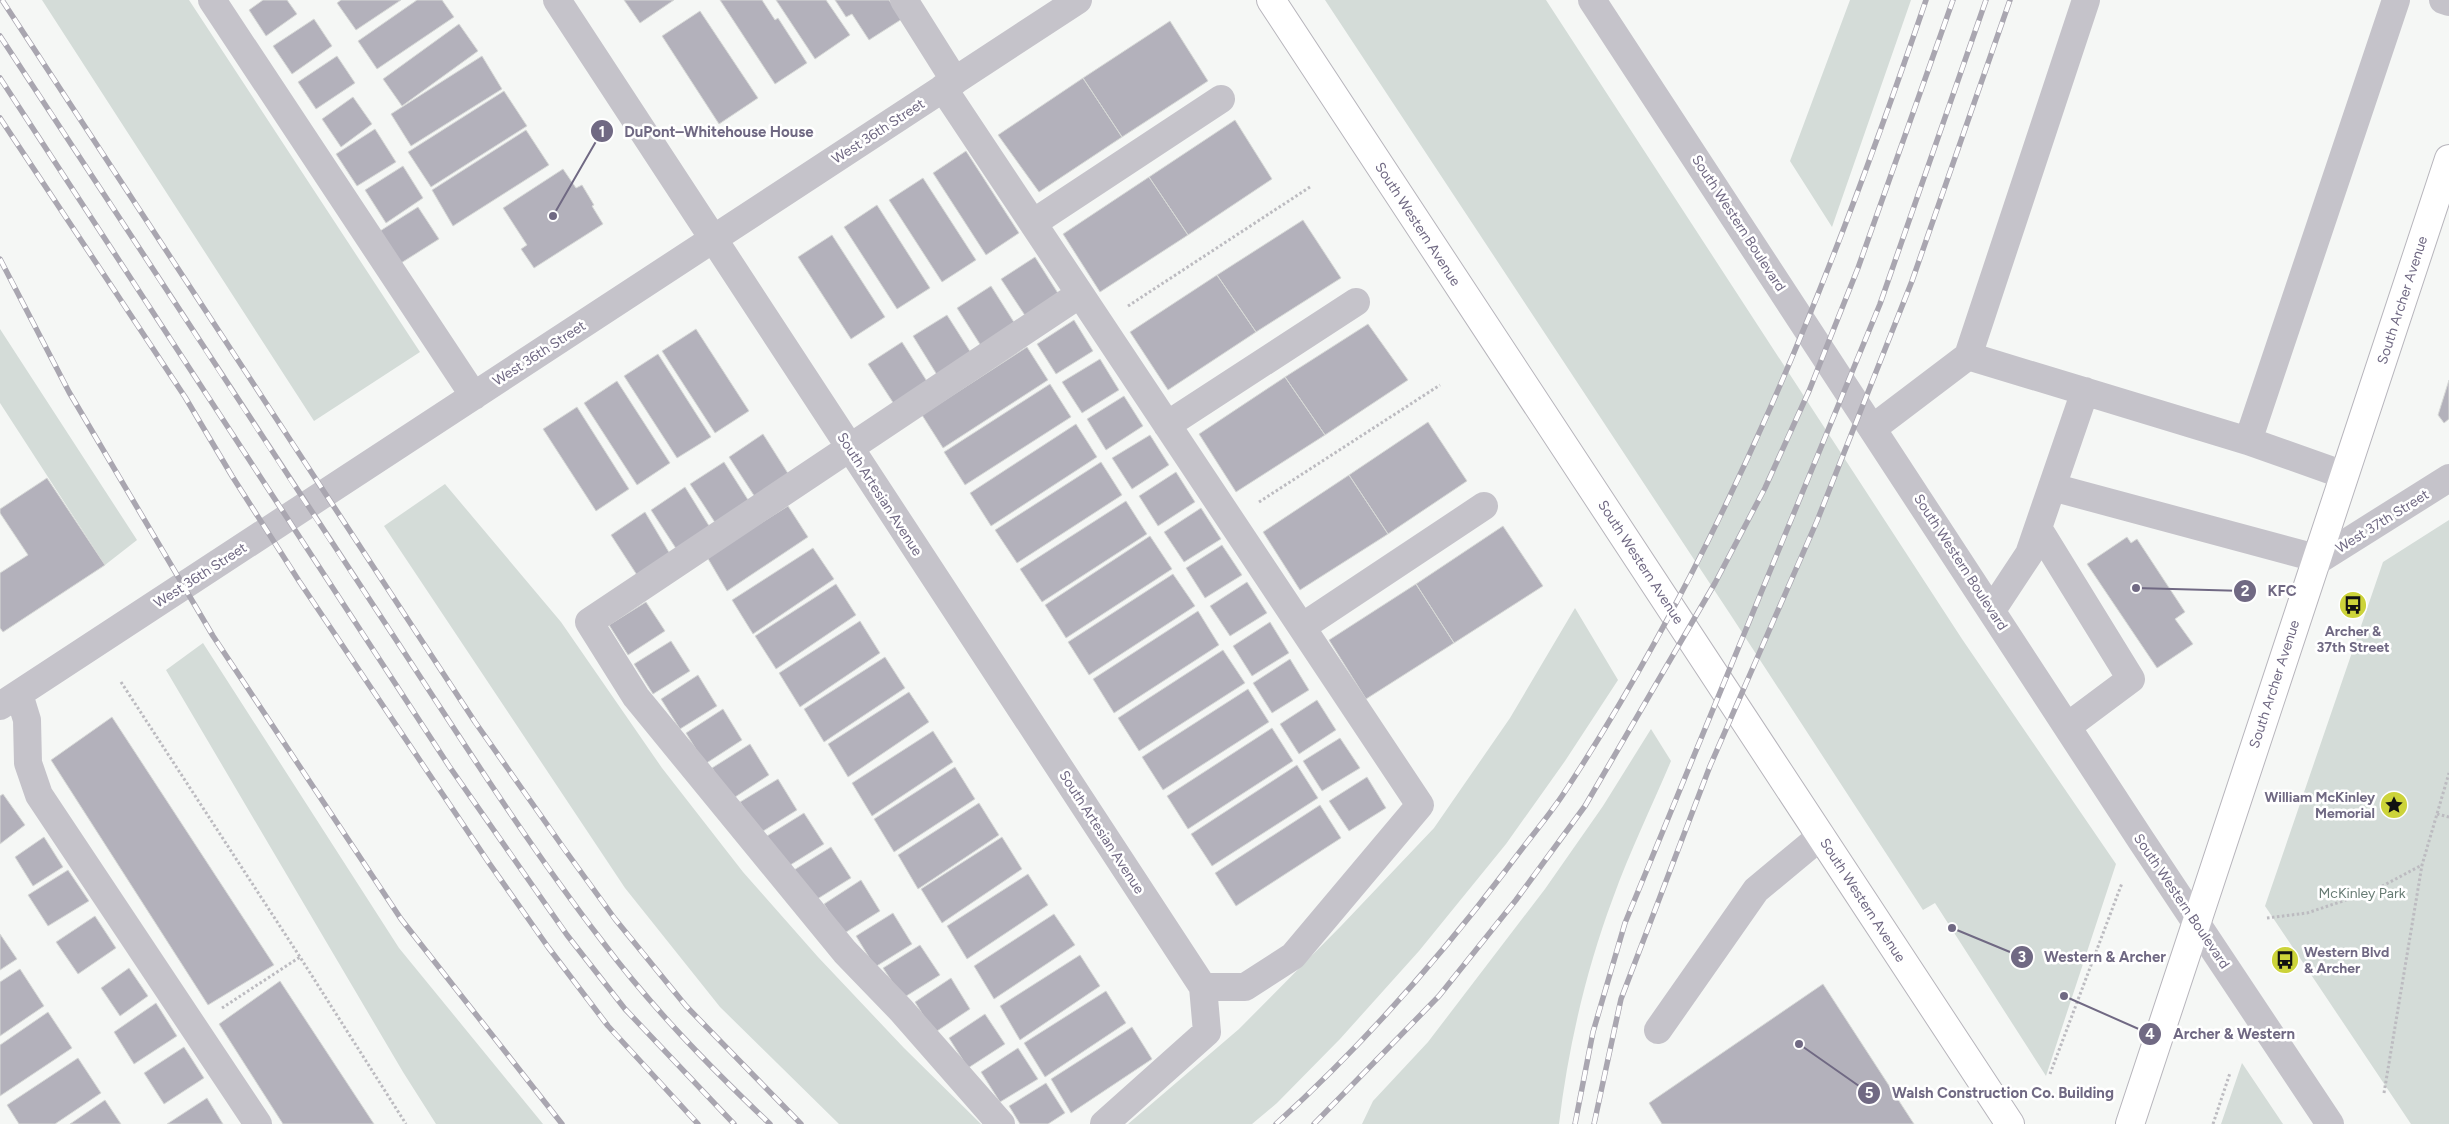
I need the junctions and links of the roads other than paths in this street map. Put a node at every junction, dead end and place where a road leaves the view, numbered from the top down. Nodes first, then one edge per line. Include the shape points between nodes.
1 (212, 0) edge
2 (557, 0) edge
3 (904, 0) edge
4 (1078, 0) edge
5 (1271, 0) edge
6 (2086, 0) edge
7 (2396, 0) edge
8 (2443, 0) edge
9 (1598, 2) edge
10 (2449, 2) edge
11 (949, 85) junction
12 (1221, 99) dead end
13 (2449, 159) edge
14 (1033, 222) junction
15 (714, 239) junction
16 (1080, 294) junction
17 (1356, 302) dead end
18 (1968, 356) junction
19 (2085, 392) junction
20 (474, 396) junction
21 (1167, 425) junction
22 (1873, 428) junction
23 (2248, 441) junction
24 (850, 448) junction
25 (2344, 475) junction
26 (2449, 478) edge
27 (2052, 487) junction
28 (1484, 506) dead end
29 (2038, 528) junction
30 (2315, 560) junction
31 (1992, 610) junction
32 (1302, 627) junction
33 (5, 701) edge
34 (2068, 726) junction
35 (1821, 836) junction
36 (2196, 924) junction
37 (1203, 987) junction
38 (1658, 1030) dead end
39 (258, 1124) edge
40 (1001, 1124) edge
41 (1104, 1124) edge
42 (2010, 1124) edge
43 (2130, 1124) edge
44 (2330, 1124) edge

1 - 20 street
2 - 15 street, South Artesian Avenue
3 - 11 street
4 - 11 street, West 36th Street
5 - 35 main road, South Western Avenue
6 - 18 street
7 - 23 street
8 - 10 street
9 - 22 street, South Western Boulevard
11 - 14 street
11 - 15 street, West 36th Street
12 - 14 street
13 - 25 main road, South Archer Avenue
14 - 16 street
15 - 20 street, West 36th Street
15 - 24 street, South Artesian Avenue
16 - 21 street
16 - 24 street
17 - 21 street
18 - 19 street
18 - 22 street
19 - 23 street
19 - 27 street
20 - 33 street, West 36th Street
21 - 32 street
22 - 31 street, South Western Boulevard
23 - 25 street
24 - 37 street, South Artesian Avenue
24 - 40 street via 589,622 636,697 832,937
25 - 30 main road, South Archer Avenue
26 - 30 street, West 37th Street
27 - 29 street
27 - 30 street
28 - 32 street
29 - 31 street via 2029,554
29 - 34 street via 2131,679
30 - 36 main road, South Archer Avenue
31 - 34 street, South Western Boulevard
32 - 37 street via 1420,805 1293,956 1245,986
33 - 39 street via 25,706 28,763 39,795
34 - 36 street, South Western Boulevard
35 - 38 street via 1756,890
35 - 42 main road, South Western Avenue
36 - 43 main road, South Archer Avenue
36 - 44 street, South Western Boulevard
37 - 41 street via 1208,1032

